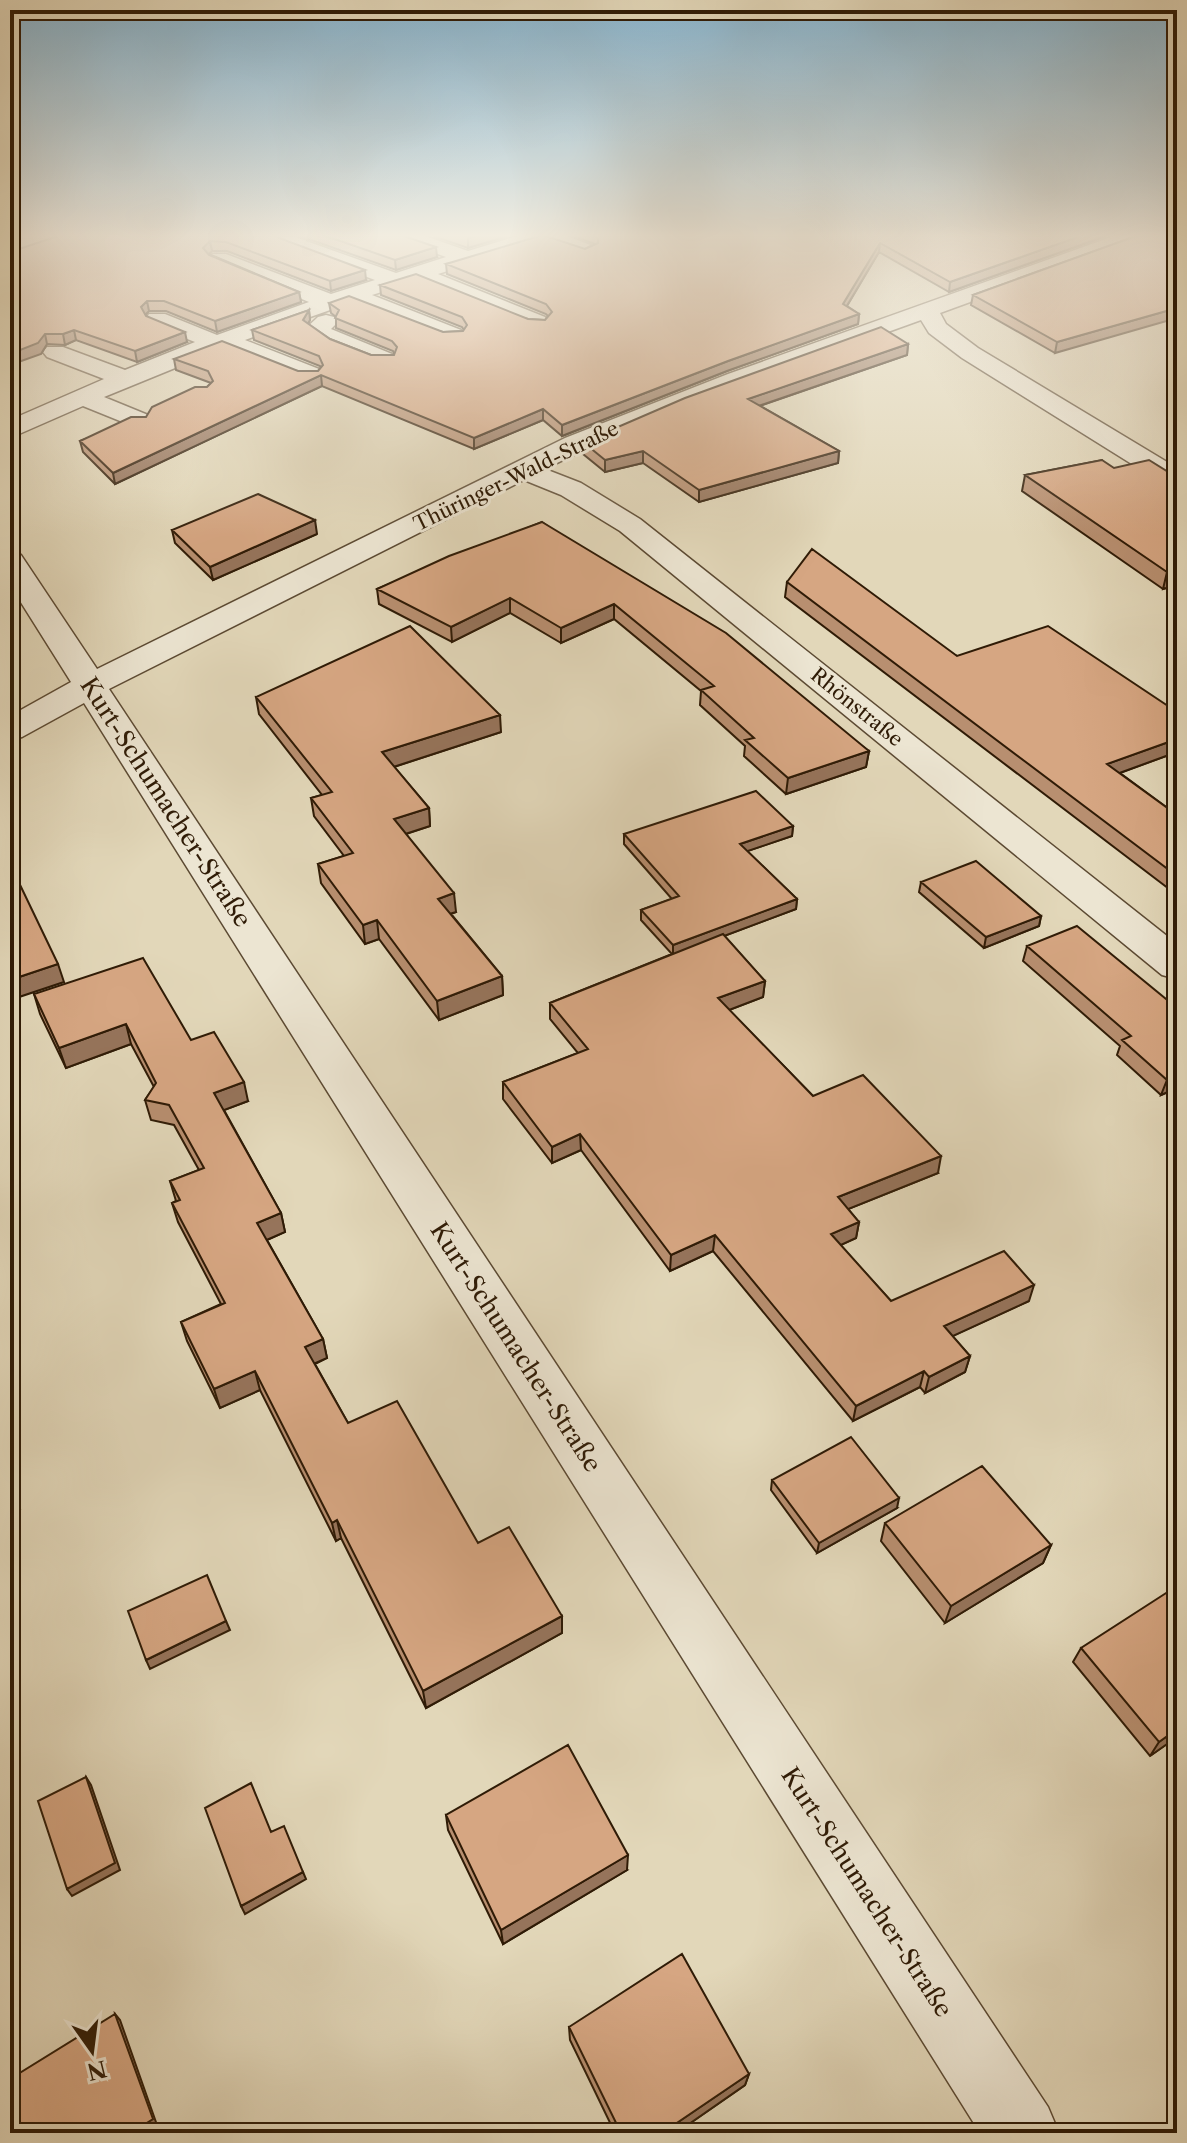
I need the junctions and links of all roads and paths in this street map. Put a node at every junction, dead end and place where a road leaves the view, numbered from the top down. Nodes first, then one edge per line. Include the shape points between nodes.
1 (204, 336) edge
2 (236, 336) edge
3 (328, 336) edge
4 (857, 336) edge
5 (948, 336) edge
6 (220, 342) junction
7 (55, 352) edge
8 (383, 359) edge
9 (134, 374) junction
10 (310, 374) edge
11 (177, 382) dead end
12 (81, 396) junction
13 (139, 420) edge
14 (10, 430) edge
15 (524, 470) junction
16 (1177, 480) edge
17 (10, 561) edge
18 (91, 685) junction
19 (10, 730) edge
20 (1177, 965) edge
21 (1022, 2133) edge

1 - 6 street
2 - 6 street
3 - 8 street
4 - 15 street, Thüringer-Wald-Straße via 574,444
5 - 16 street
6 - 9 street
6 - 10 street
7 - 9 street
9 - 11 street
9 - 12 street
12 - 13 street
12 - 14 street
15 - 18 street, Thüringer-Wald-Straße
15 - 20 street, Rhönstraße via 571,489 630,525
17 - 18 street, Kurt-Schumacher-Straße
18 - 19 street, Thüringer-Wald-Straße
18 - 21 street, Kurt-Schumacher-Straße

